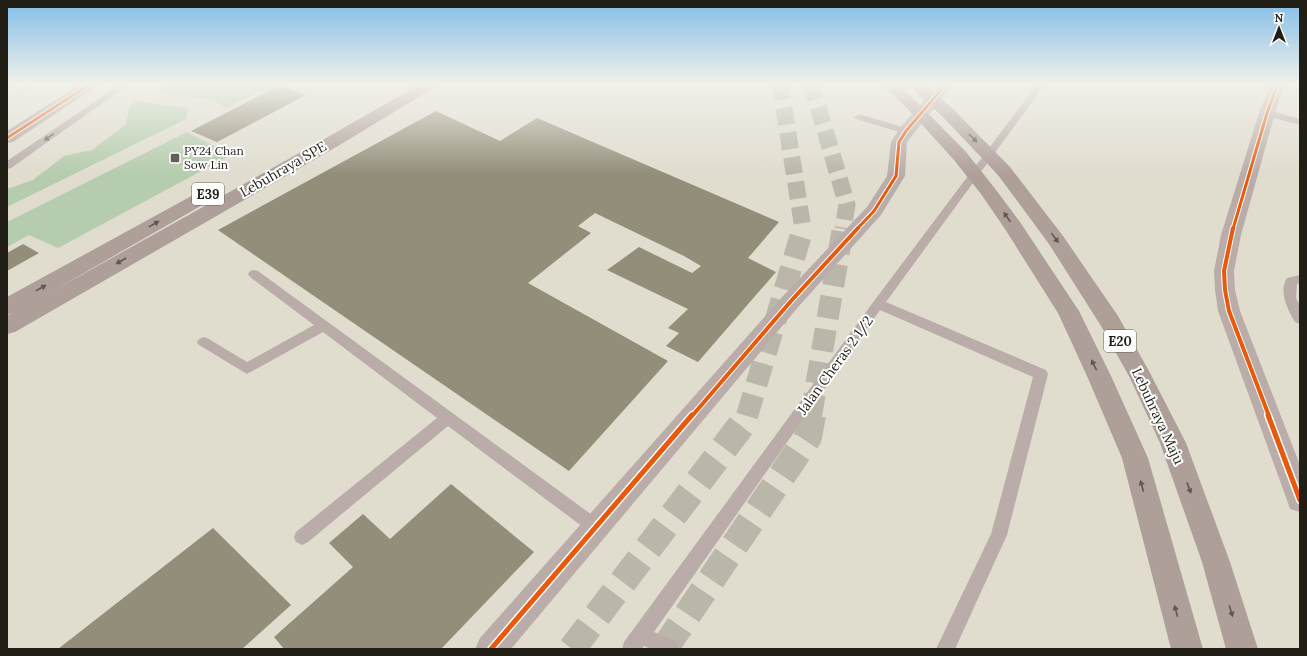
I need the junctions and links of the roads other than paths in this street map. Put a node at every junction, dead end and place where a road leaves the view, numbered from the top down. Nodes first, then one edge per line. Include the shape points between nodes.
1 (1267, 113) edge
2 (25, 114) edge
3 (45, 114) edge
4 (83, 114) edge
5 (354, 114) edge
6 (380, 114) edge
7 (919, 114) edge
8 (921, 114) edge
9 (949, 114) edge
10 (1019, 114) edge
11 (1269, 114) edge
12 (859, 117) dead end
13 (1300, 122) edge
14 (7, 125) edge
15 (906, 131) junction
16 (7, 138) edge
17 (7, 166) edge
18 (254, 274) dead end
19 (1300, 279) edge
20 (878, 304) junction
21 (7, 307) edge
22 (1300, 319) edge
23 (324, 325) junction
24 (7, 326) edge
25 (204, 342) dead end
26 (448, 417) junction
27 (1300, 500) edge
28 (597, 528) junction
29 (302, 537) dead end
30 (642, 635) junction
31 (492, 649) edge
32 (631, 649) edge
33 (670, 649) edge
34 (945, 649) edge
35 (1187, 649) edge
36 (1242, 649) edge

1 - 27 street via 1231,235 1224,271 1225,290 1229,311
2 - 14 street
3 - 16 street
4 -> 17 lane
21 -> 5 highway, Lebuhraya SPE / E39
6 -> 24 highway, Lebuhraya SPE / E39
35 -> 7 highway, E20 via 1135,458 1068,311 988,190
8 - 15 street
9 -> 36 highway, Lebuhraya Maju / E20 via 1004,171 1056,240 1110,322 1141,377 1173,443 1216,562
10 - 20 lane, Jalan Cheras 2 1/2
11 - 13 lane
12 - 15 lane
15 - 28 street via 899,142 896,176 874,211 791,301
18 - 23 lane
19 - 22 lane via 1291,281 1290,298
20 - 30 lane, Jalan Cheras 2 1/2
20 - 34 lane via 1041,374 999,535
23 - 25 lane via 247,369
23 - 26 lane
26 - 28 lane
26 - 29 lane
28 - 31 street
30 - 32 lane, Jalan Cheras 2 1/2
30 - 33 lane

